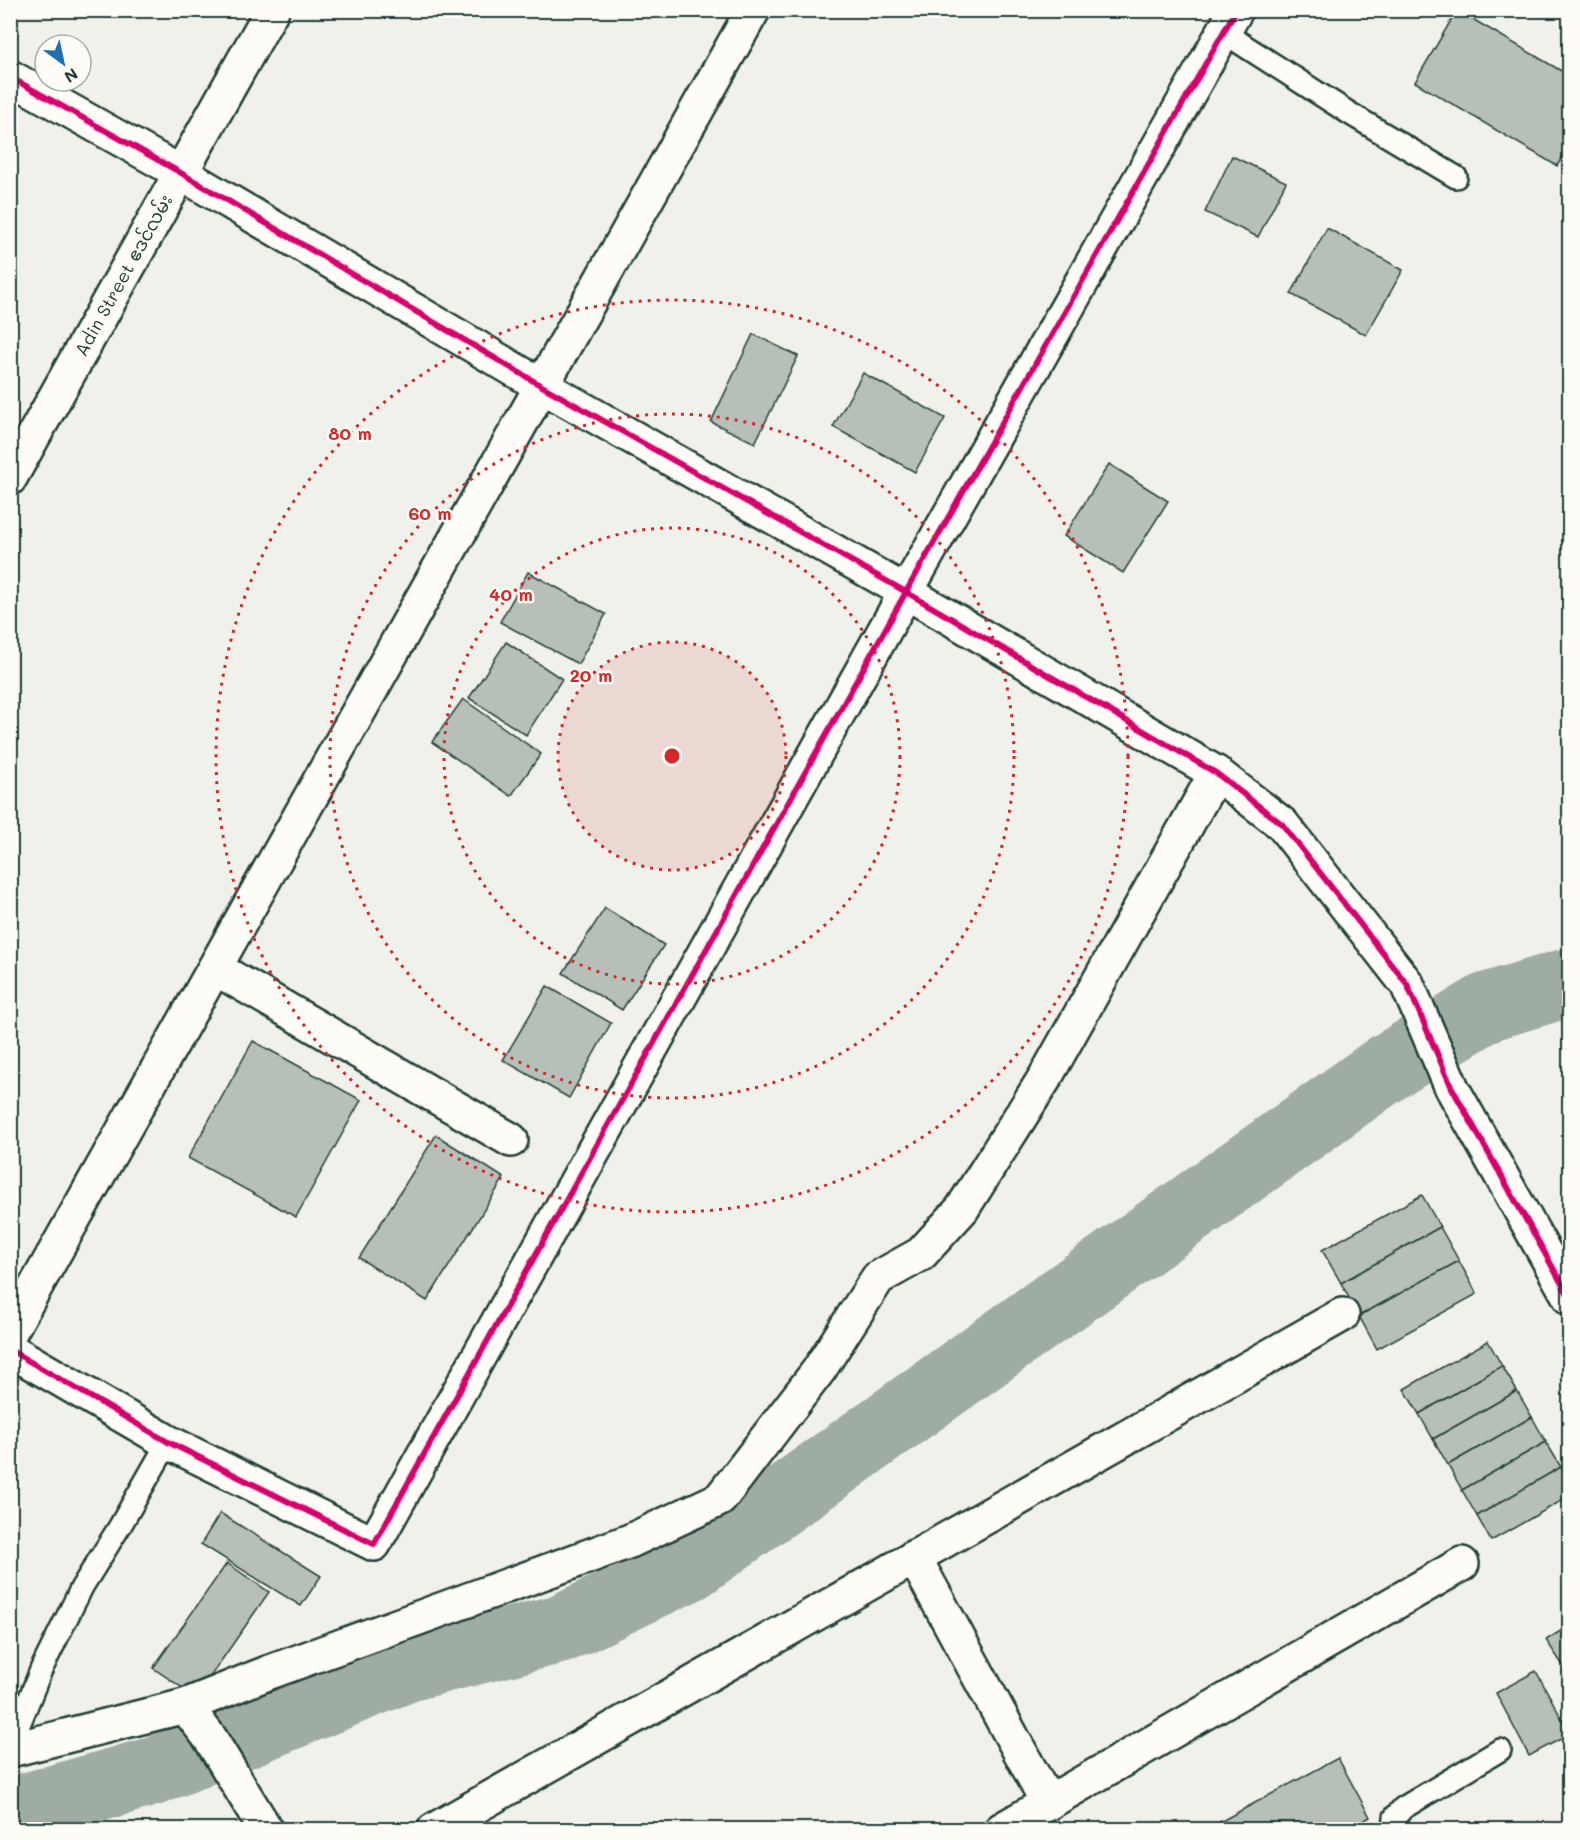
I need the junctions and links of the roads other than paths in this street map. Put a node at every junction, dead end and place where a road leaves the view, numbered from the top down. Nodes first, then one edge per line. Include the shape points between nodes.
1 (272, 10) edge
2 (753, 10) edge
3 (1230, 21) edge
4 (10, 77) edge
5 (181, 173) junction
6 (1456, 177) dead end
7 (542, 386) junction
8 (10, 478) edge
9 (906, 592) junction
10 (1216, 773) junction
11 (215, 968) junction
12 (511, 1140) dead end
13 (1569, 1298) edge
14 (1342, 1315) dead end
15 (10, 1332) edge
16 (10, 1350) edge
17 (168, 1442) junction
18 (914, 1557) junction
19 (1462, 1564) dead end
20 (185, 1706) junction
21 (10, 1748) edge
22 (1500, 1750) dead end
23 (1048, 1803) junction
24 (266, 1830) edge
25 (434, 1830) edge
26 (1001, 1830) edge
27 (1394, 1830) edge

1 - 5 street, Adin Street ဧဒင်လမ်း
2 - 7 street
3 - 6 lane via 1349,113
3 - 9 street
4 - 5 street
5 - 7 street
5 - 8 street, Adin Street ဧဒင်လမ်း
7 - 9 street
7 - 11 street
9 - 10 street
9 - 17 street via 374,1544
10 - 13 street via 1282,824 1407,984 1452,1088
10 - 20 street via 1046,1076 962,1209 921,1254 878,1278 819,1370 720,1499 630,1541
11 - 12 street
11 - 15 street
14 - 18 street
16 - 17 street
17 - 21 lane via 82,1587 41,1670
18 - 23 street
18 - 25 street
19 - 23 street
20 - 21 street
20 - 24 street via 210,1738
22 - 27 lane via 1403,1808 1395,1817
23 - 26 street

